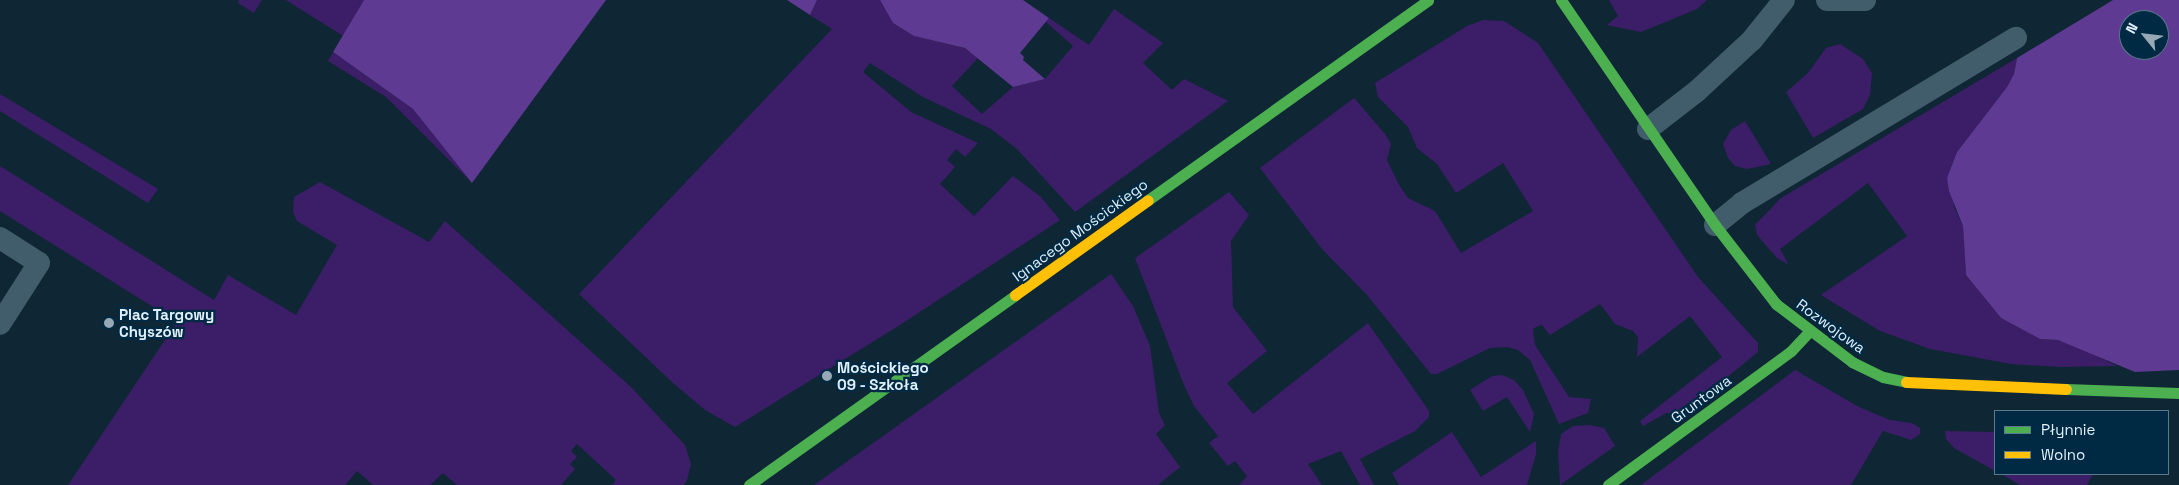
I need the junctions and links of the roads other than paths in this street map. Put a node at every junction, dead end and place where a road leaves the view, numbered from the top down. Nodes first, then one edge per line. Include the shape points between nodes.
1 (1428, 0) edge
2 (1562, 0) edge
3 (1784, 0) edge
4 (1827, 0) edge
5 (1864, 0) edge
6 (2016, 38) dead end
7 (1648, 129) junction
8 (1715, 225) junction
9 (0, 238) edge
10 (0, 324) edge
11 (1809, 332) junction
12 (2179, 393) edge
13 (750, 485) edge
14 (1608, 485) edge

1 - 13 street, Ignacego Mościckiego
2 - 7 street, Rozwojowa
3 - 7 lane via 1752,40 1697,91
4 - 5 lane
6 - 8 lane via 1742,203
7 - 8 street, Rozwojowa
8 - 11 street, Rozwojowa via 1776,304
9 - 10 lane via 39,263
11 - 12 street, Rozwojowa via 1852,362 1883,377 1912,383
11 - 14 street, Gruntowa via 1791,351

